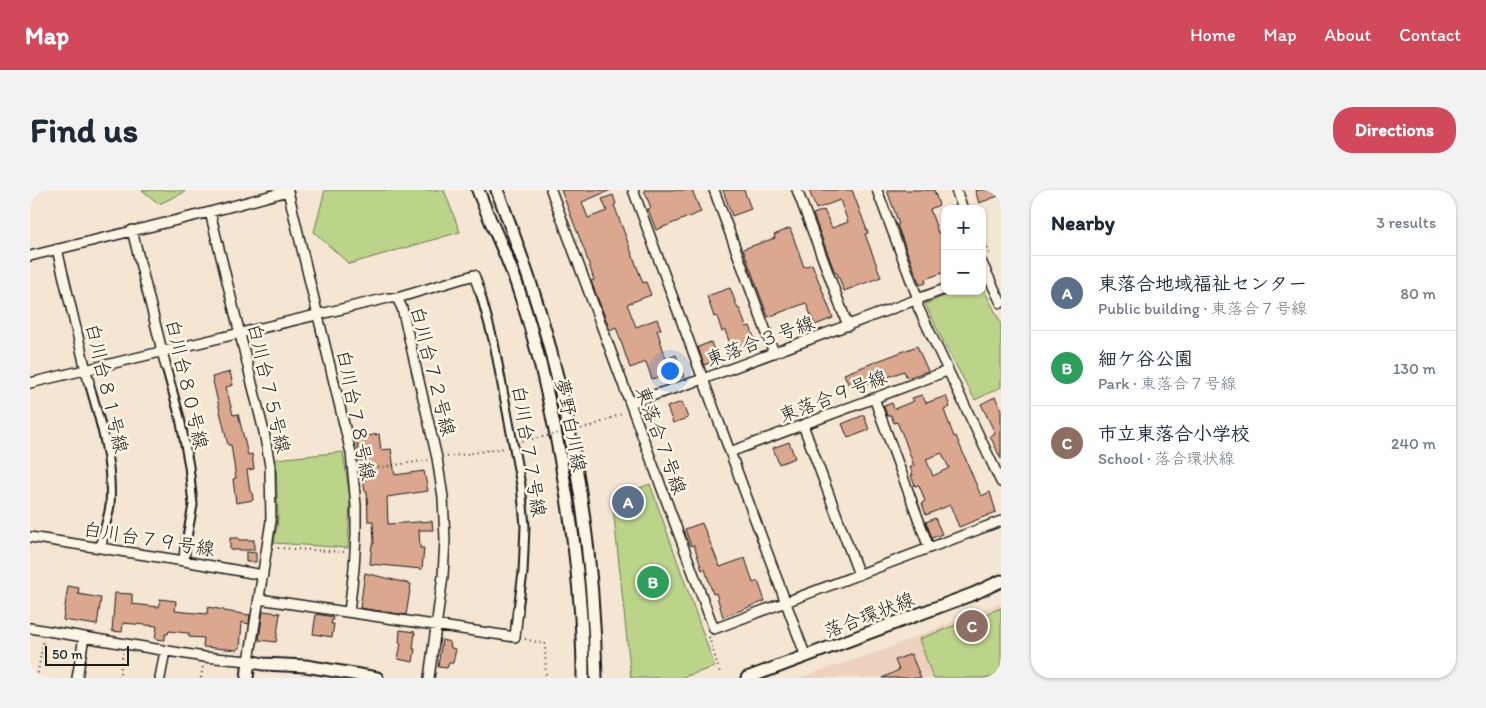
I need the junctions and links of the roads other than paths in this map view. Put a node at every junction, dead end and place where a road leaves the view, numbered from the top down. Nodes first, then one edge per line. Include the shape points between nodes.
1 (478, 190) edge
2 (497, 190) edge
3 (551, 190) edge
4 (633, 190) edge
5 (714, 190) edge
6 (797, 190) edge
7 (877, 190) edge
8 (956, 190) edge
9 (961, 205) edge
10 (210, 212) junction
11 (132, 230) junction
12 (57, 249) junction
13 (30, 256) edge
14 (986, 277) edge
15 (941, 290) edge
16 (480, 292) joint
17 (397, 298) junction
18 (918, 299) junction
19 (1001, 303) edge
20 (318, 315) junction
21 (848, 326) junction
22 (239, 334) junction
23 (163, 352) junction
24 (774, 353) junction
25 (166, 367) joint
26 (86, 369) junction
27 (947, 371) junction
28 (704, 379) junction
29 (30, 383) edge
30 (89, 383) joint
31 (874, 398) junction
32 (630, 403) junction
33 (803, 424) junction
34 (730, 452) junction
35 (1001, 482) edge
36 (1001, 522) edge
37 (103, 535) joint
38 (30, 537) edge
39 (101, 547) junction
40 (186, 548) joint
41 (929, 548) junction
42 (184, 560) junction
43 (263, 575) junction
44 (859, 575) junction
45 (1001, 581) edge
46 (259, 599) junction
47 (786, 602) junction
48 (518, 609) joint
49 (349, 612) junction
50 (436, 624) junction
51 (30, 628) edge
52 (84, 637) junction
53 (165, 651) junction
54 (806, 657) junction
55 (249, 661) junction
56 (77, 678) edge
57 (160, 678) edge
58 (247, 678) edge
59 (377, 678) edge
60 (429, 678) edge
61 (583, 678) edge
62 (596, 678) edge
63 (747, 678) edge

1 - 61 street, 夢野白川線 via 518,287 542,367 555,426 573,534
2 - 62 street, 夢野白川線 via 532,288 559,380 584,514 592,586
3 - 32 street, 東落合７号線
4 - 28 street
5 - 24 street
6 - 21 street
7 - 18 street
8 - 9 street
10 - 11 street
10 - 20 street, 白川台７８号線 via 288,191
10 - 22 street, 白川台７５号線
11 - 12 street
11 - 23 street, 白川台８０号線
12 - 13 street
12 - 26 street, 白川台８１号線
14 - 19 street
15 - 18 street, 東落合３号線
16 - 17 street, 白川台７７号線 via 474,275
16 - 48 street, 白川台７７号線 via 494,343 521,485 525,526
17 - 20 street, 白川台７２号線
17 - 50 street, 白川台７２号線 via 431,430 443,497 443,576
18 - 21 street, 東落合３号線
18 - 27 street via 918,307
20 - 22 street, 白川台７２号線
20 - 49 street, 白川台７８号線 via 351,453 356,553
21 - 24 street, 東落合３号線
22 - 23 street, 白川台７２号線
22 - 43 street, 白川台７５号線 via 270,466 271,521
23 - 25 street, 白川台８０号線
23 - 26 street, 白川台７２号線
24 - 28 street, 東落合３号線
25 - 40 street, 白川台８０号線 via 189,466 193,505
26 - 29 street, 白川台７２号線
26 - 30 street, 白川台８１号線
27 - 31 street, 東落合９号線
27 - 35 street
28 - 32 street
28 - 34 street, 東落合３号線
30 - 37 street, 白川台８１号線 via 101,420 109,462 110,506
31 - 33 street, 東落合９号線
31 - 41 street
32 - 47 street, 東落合７号線 via 714,629
33 - 34 street, 東落合９号線
33 - 44 street
34 - 47 street, 東落合３号線
36 - 41 street
37 - 39 street
38 - 39 street, 白川台７９号線
39 - 42 street, 白川台７９号線
40 - 42 street
41 - 44 street
42 - 43 street, 白川台７９号線
43 - 46 street, 白川台７５号線
44 - 47 street
45 - 54 street, 落合環状線
46 - 49 street
46 - 55 street, 白川台７５号線
47 - 54 street, 東落合３号線
48 - 50 street, 白川台７７号線 via 515,637
49 - 50 street
50 - 60 street, 白川台７２号線
51 - 52 street
52 - 53 street
52 - 56 street
53 - 55 street
53 - 57 street
54 - 63 street, 落合環状線
55 - 58 street
55 - 59 street via 306,666

